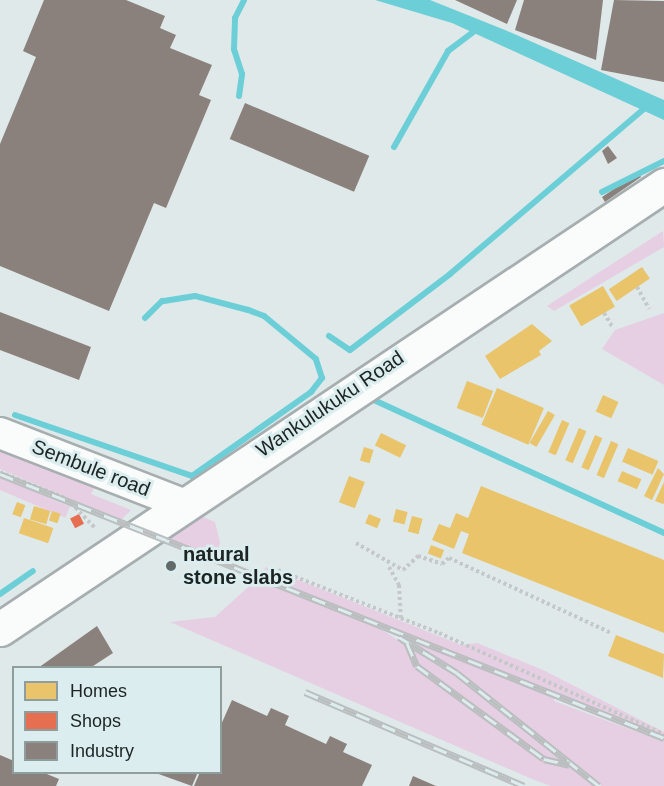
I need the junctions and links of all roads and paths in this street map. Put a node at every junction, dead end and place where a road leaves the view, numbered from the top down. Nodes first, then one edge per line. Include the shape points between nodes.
1 (664, 185) edge
2 (637, 287) dead end
3 (649, 309) dead end
4 (604, 313) dead end
5 (613, 328) dead end
6 (0, 433) edge
7 (0, 472) edge
8 (183, 504) junction
9 (96, 529) dead end
10 (356, 543) dead end
11 (388, 566) junction
12 (278, 570) dead end
13 (401, 619) junction
14 (0, 629) edge
15 (611, 633) dead end
16 (664, 734) edge

1 - 8 main road, Wankulukuku Road
2 - 3 path
4 - 5 path
6 - 8 street, Sembule road
7 - 9 path via 67,500
8 - 14 main road, Wankulukuku Road
10 - 11 path
11 - 13 path via 399,585
11 - 15 path via 403,570 418,556 442,564 449,558
12 - 13 path
13 - 16 path

